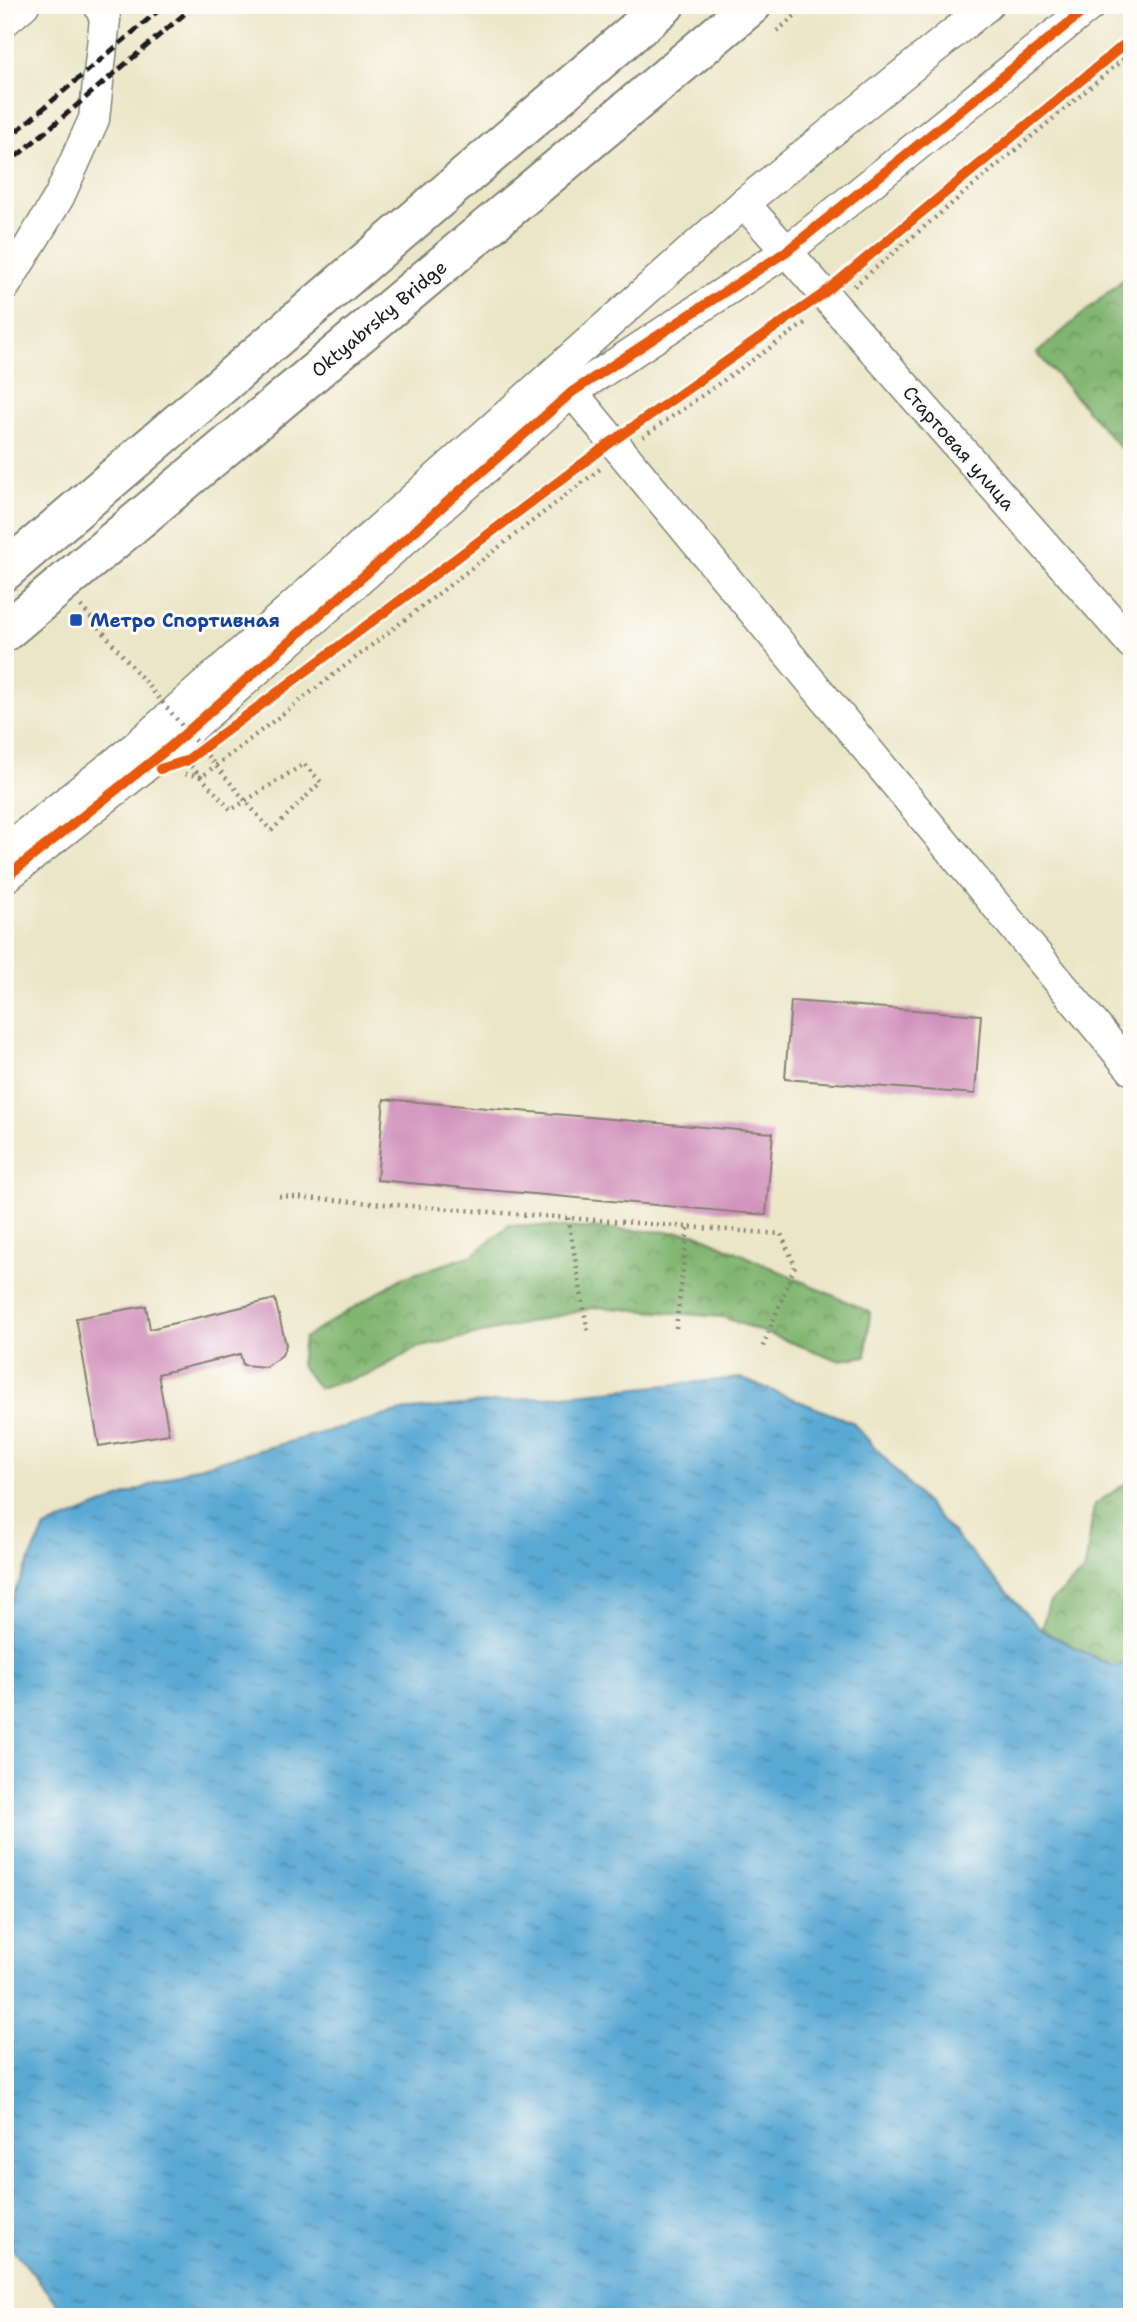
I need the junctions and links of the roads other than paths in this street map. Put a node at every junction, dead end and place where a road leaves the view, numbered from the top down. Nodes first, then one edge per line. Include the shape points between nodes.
1 (24, 5) edge
2 (99, 5) edge
3 (665, 5) edge
4 (752, 5) edge
5 (988, 5) edge
6 (1091, 5) edge
7 (5, 21) edge
8 (744, 203) junction
9 (787, 251) junction
10 (5, 286) edge
11 (572, 392) junction
12 (5, 571) edge
13 (5, 632) edge
14 (1132, 644) edge
15 (5, 850) edge
16 (5, 878) edge
17 (1132, 1070) edge

1 - 7 street
2 - 10 street via 105,19 94,120 59,197
3 - 12 main road
4 - 13 main road, Oktyabrsky Bridge
5 - 8 street
6 - 9 street
8 - 9 street, Стартовая улица
8 - 15 street via 135,747
9 - 11 street
9 - 14 street, Стартовая улица
11 - 16 street via 170,747
11 - 17 street

